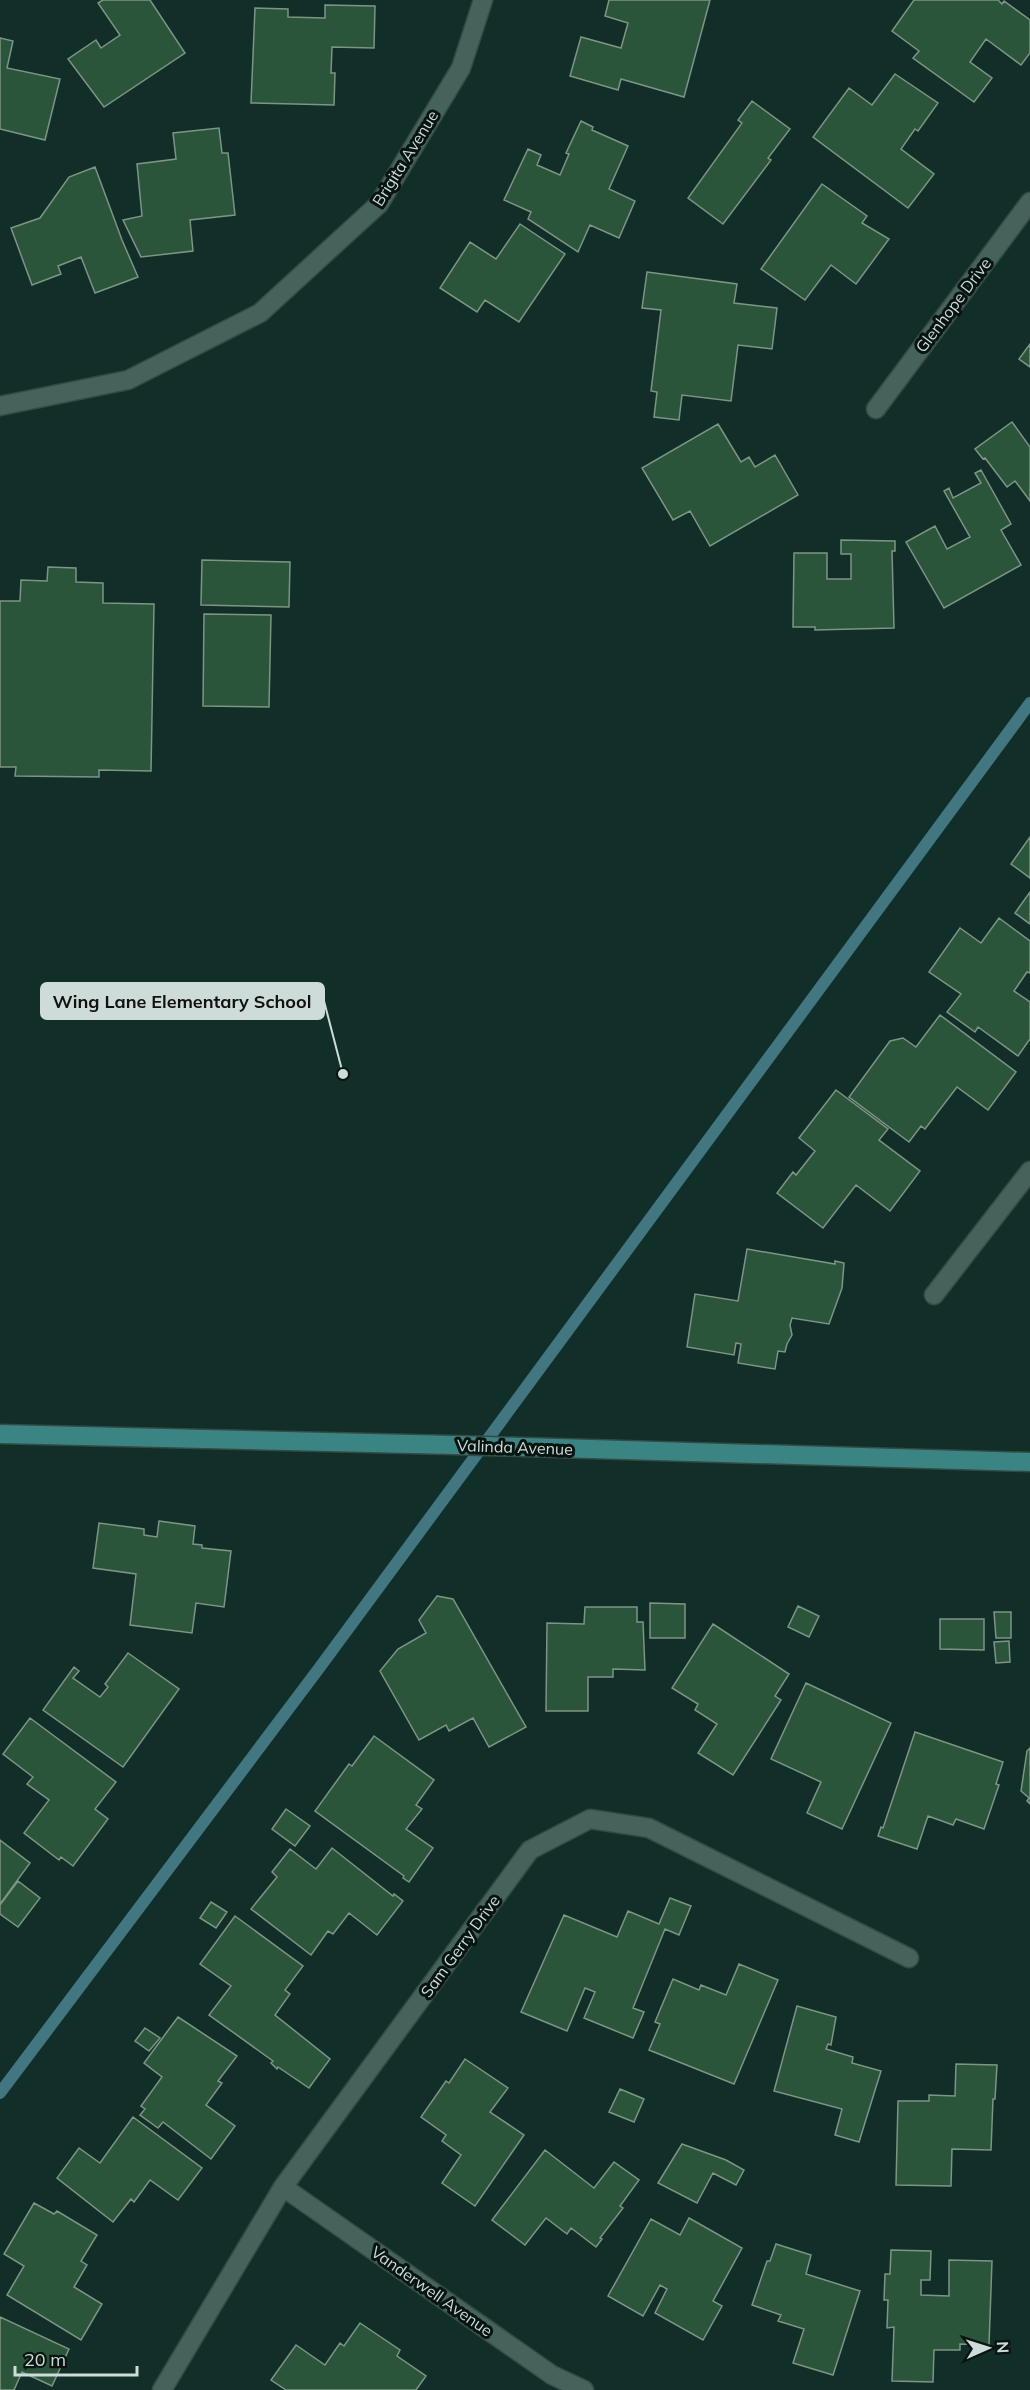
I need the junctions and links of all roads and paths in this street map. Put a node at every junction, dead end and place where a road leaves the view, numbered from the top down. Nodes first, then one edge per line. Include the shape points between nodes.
1 (483, 0) edge
2 (1030, 202) edge
3 (0, 406) edge
4 (876, 409) dead end
5 (1030, 1171) edge
6 (934, 1295) dead end
7 (0, 1434) edge
8 (1030, 1462) edge
9 (909, 1958) dead end
10 (283, 2187) junction
11 (162, 2390) edge
12 (584, 2390) edge

1 - 3 street, Brigita Avenue via 461,68 379,204 260,312 128,380
2 - 4 street, Glenhope Drive
5 - 6 street
7 - 8 main road, Valinda Avenue
9 - 10 street, Sam Gerry Drive via 649,1828 590,1819 530,1850
10 - 11 street, Sam Gerry Drive
10 - 12 street, Vanderwell Avenue via 552,2375

